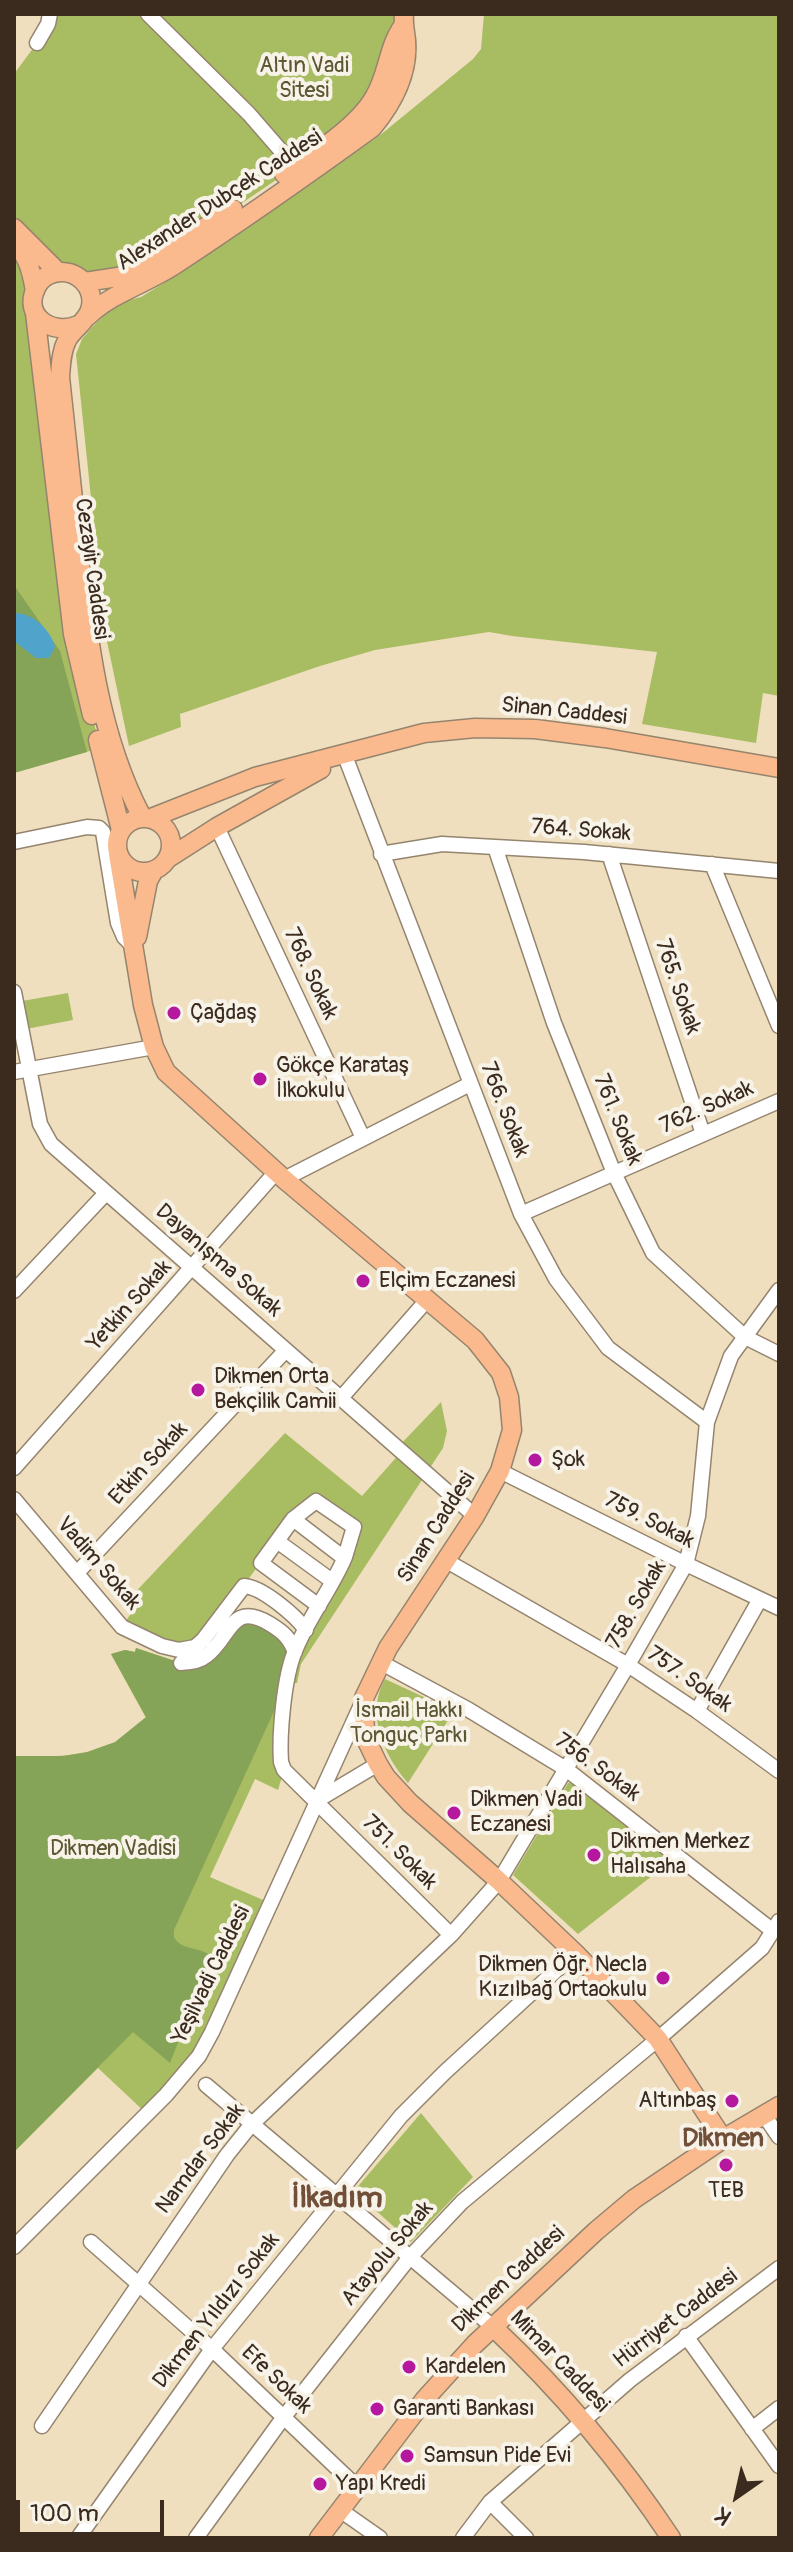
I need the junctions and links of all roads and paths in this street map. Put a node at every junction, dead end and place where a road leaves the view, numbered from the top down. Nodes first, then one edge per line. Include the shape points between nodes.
1 (50, 14) edge
2 (148, 14) edge
3 (402, 18) edge
4 (37, 43) dead end
5 (295, 167) junction
6 (14, 228) edge
7 (14, 243) edge
8 (58, 272) junction
9 (85, 282) junction
10 (35, 291) junction
11 (35, 311) junction
12 (82, 322) junction
13 (51, 377) junction
14 (104, 741) junction
15 (345, 756) junction
16 (779, 768) edge
17 (146, 818) junction
18 (217, 827) junction
19 (121, 830) junction
20 (14, 842) edge
21 (495, 847) junction
22 (118, 854) junction
23 (381, 854) junction
24 (609, 854) junction
25 (712, 864) junction
26 (160, 865) junction
27 (779, 871) edge
28 (135, 948) junction
29 (14, 992) edge
30 (779, 1026) edge
31 (154, 1047) junction
32 (21, 1071) edge
33 (470, 1084) junction
34 (779, 1101) edge
35 (703, 1134) junction
36 (363, 1138) junction
37 (614, 1173) junction
38 (280, 1176) junction
39 (106, 1193) junction
40 (521, 1214) junction
41 (193, 1268) junction
42 (779, 1290) edge
43 (14, 1291) edge
44 (427, 1300) junction
45 (745, 1337) junction
46 (286, 1350) junction
47 (779, 1354) edge
48 (341, 1398) junction
49 (707, 1422) junction
50 (14, 1468) edge
51 (500, 1471) junction
52 (14, 1499) edge
53 (475, 1516) junction
54 (293, 1519) junction
55 (277, 1541) junction
56 (344, 1558) junction
57 (445, 1560) junction
58 (686, 1564) junction
59 (77, 1573) junction
60 (332, 1581) junction
61 (760, 1599) junction
62 (319, 1606) junction
63 (779, 1608) edge
64 (306, 1630) junction
65 (211, 1642) junction
66 (295, 1652) junction
67 (380, 1662) junction
68 (181, 1663) dead end
69 (628, 1665) junction
70 (364, 1698) junction
71 (697, 1711) junction
72 (378, 1764) junction
73 (566, 1769) junction
74 (779, 1771) edge
75 (316, 1802) junction
76 (499, 1881) junction
77 (776, 1926) edge
78 (451, 1935) junction
79 (575, 1953) junction
80 (658, 2039) junction
81 (206, 2085) dead end
82 (772, 2111) edge
83 (251, 2125) junction
84 (779, 2137) edge
85 (723, 2139) junction
86 (336, 2196) junction
87 (91, 2242) dead end
88 (14, 2247) edge
89 (410, 2257) junction
90 (779, 2268) edge
91 (139, 2282) junction
92 (493, 2327) junction
93 (686, 2336) junction
94 (212, 2349) junction
95 (779, 2408) edge
96 (283, 2418) junction
97 (584, 2421) junction
98 (42, 2426) dead end
99 (752, 2429) junction
100 (779, 2466) edge
101 (357, 2487) junction
102 (490, 2502) junction
103 (340, 2510) junction
104 (78, 2538) edge
105 (196, 2538) edge
106 (319, 2538) edge
107 (380, 2538) edge
108 (463, 2538) edge
109 (526, 2538) edge
110 (671, 2538) edge

1 - 4 street
2 - 5 street
3 - 5 main road, Alexander Dubçek Caddesi via 384,77 363,114
3 - 12 main road, Alexander Dubçek Caddesi via 406,41 400,81 391,106 372,128 171,267 102,302
5 - 9 main road, Alexander Dubçek Caddesi via 131,275
6 - 8 main road
7 - 10 main road via 27,262
8 - 9 main road
8 - 10 main road via 41,280
9 - 12 main road via 91,300
10 - 11 main road
11 - 12 main road via 52,328 70,329
11 - 13 main road, Cezayir Caddesi
12 - 13 main road, Cezayir Caddesi via 68,338
13 - 14 main road, Cezayir Caddesi
14 - 17 main road, Cezayir Caddesi
14 - 19 main road, Cezayir Caddesi
15 - 16 main road, Sinan Caddesi via 424,733 535,729
15 - 17 main road, Sinan Caddesi via 255,777
15 - 18 main road, Sinan Caddesi
15 - 23 street, 766. Sokak
17 - 19 main road via 126,823
17 - 26 main road via 165,827 169,835 170,852
18 - 26 main road, Sinan Caddesi
18 - 36 street, 768. Sokak
19 - 22 main road
20 - 28 street via 99,828 118,923
21 - 23 street, 764. Sokak via 442,844
21 - 24 street, 764. Sokak
21 - 37 street, 761. Sokak via 554,1023
22 - 26 main road via 137,871
22 - 28 main road, Sinan Caddesi
23 - 33 street, 766. Sokak
24 - 25 street, 764. Sokak
24 - 35 street, 765. Sokak
25 - 27 street, 764. Sokak
25 - 30 street
26 - 28 main road, Sinan Caddesi via 148,881
28 - 31 main road, Sinan Caddesi
29 - 32 street, Dayanışma Sokak
31 - 32 street
31 - 38 main road, Sinan Caddesi via 166,1072
32 - 39 street, Dayanışma Sokak via 45,1136
33 - 36 street
33 - 40 street, 766. Sokak
34 - 35 street, 762. Sokak
35 - 37 street, 762. Sokak
36 - 38 street
37 - 40 street, 762. Sokak
37 - 45 street, 761. Sokak via 653,1253
38 - 41 street, Yetkin Sokak
38 - 44 main road, Sinan Caddesi
39 - 41 street, Dayanışma Sokak
39 - 43 street
40 - 49 street, 766. Sokak via 556,1279 608,1348
41 - 46 street, Dayanışma Sokak
41 - 50 street, Yetkin Sokak
42 - 45 street, 758. Sokak
44 - 48 street
44 - 51 main road, Sinan Caddesi via 475,1340 501,1373 512,1418
45 - 47 street, 761. Sokak
45 - 49 street, 758. Sokak via 731,1356
46 - 48 street, Dayanışma Sokak
46 - 59 street, Etkin Sokak
48 - 53 street, Dayanışma Sokak
49 - 58 street, 758. Sokak via 698,1516
51 - 53 main road, Sinan Caddesi
51 - 58 street, 759. Sokak
52 - 59 street, Vadim Sokak
53 - 57 main road, Sinan Caddesi
54 - 55 street
54 - 56 street
54 - 56 street via 316,1501 354,1527
55 - 60 street
55 - 62 street via 261,1563
56 - 60 street, 751. Sokak
57 - 67 main road, Sinan Caddesi
57 - 69 street, 757. Sokak
58 - 61 street, 759. Sokak
58 - 69 street, 758. Sokak
59 - 65 street, Vadim Sokak via 128,1631 179,1650
60 - 62 street, 751. Sokak
61 - 63 street, 759. Sokak
61 - 71 street
62 - 64 street, 751. Sokak
64 - 65 street via 254,1586 244,1586
64 - 66 street, 751. Sokak
65 - 66 street via 245,1615 285,1633
65 - 68 street via 220,1655 217,1661
66 - 75 street, 751. Sokak via 287,1683 281,1762
67 - 70 main road, Sinan Caddesi
67 - 73 street, 756. Sokak
69 - 71 street, 757. Sokak
69 - 73 street, 758. Sokak
70 - 72 main road, Sinan Caddesi via 365,1737
70 - 75 street, Yeşilvadi Caddesi
71 - 74 street, 757. Sokak
72 - 75 street
72 - 76 main road, Sinan Caddesi via 410,1803
73 - 76 street, 758. Sokak
73 - 77 street, 756. Sokak
75 - 78 street, 751. Sokak
75 - 88 street, Yeşilvadi Caddesi via 199,2056
76 - 78 street, Namdar Sokak
76 - 79 main road, Sinan Caddesi
77 - 80 street, Atayolu Sokak via 762,1948
78 - 83 street, Namdar Sokak
79 - 80 main road, Sinan Caddesi
79 - 86 street, Dikmen Yıldızı Sokak via 401,2116
80 - 85 main road, Sinan Caddesi
80 - 89 street, Atayolu Sokak via 462,2202
81 - 83 street, Mimar Caddesi
82 - 84 street
82 - 85 main road, Dikmen Caddesi
83 - 86 street, Mimar Caddesi
83 - 91 street, Namdar Sokak
85 - 92 main road, Dikmen Caddesi via 634,2199
86 - 89 street, Mimar Caddesi
86 - 94 street, Dikmen Yıldızı Sokak
87 - 91 street, Efe Sokak
89 - 92 street, Mimar Caddesi
89 - 96 street, Atayolu Sokak
90 - 93 street, Hürriyet Caddesi
91 - 94 street, Efe Sokak
91 - 98 street, Namdar Sokak
92 - 97 main road, Mimar Caddesi
92 - 101 main road, Dikmen Caddesi via 425,2399
93 - 97 street, Hürriyet Caddesi
93 - 99 street
94 - 96 street, Efe Sokak
94 - 104 street, Dikmen Yıldızı Sokak
95 - 99 street
96 - 101 street, Efe Sokak
96 - 105 street, Atayolu Sokak
97 - 102 street, Hürriyet Caddesi
97 - 110 main road, Mimar Caddesi
99 - 100 street
101 - 103 main road, Dikmen Caddesi
102 - 108 street, Hürriyet Caddesi
102 - 109 street
103 - 106 main road, Dikmen Caddesi
103 - 107 street

